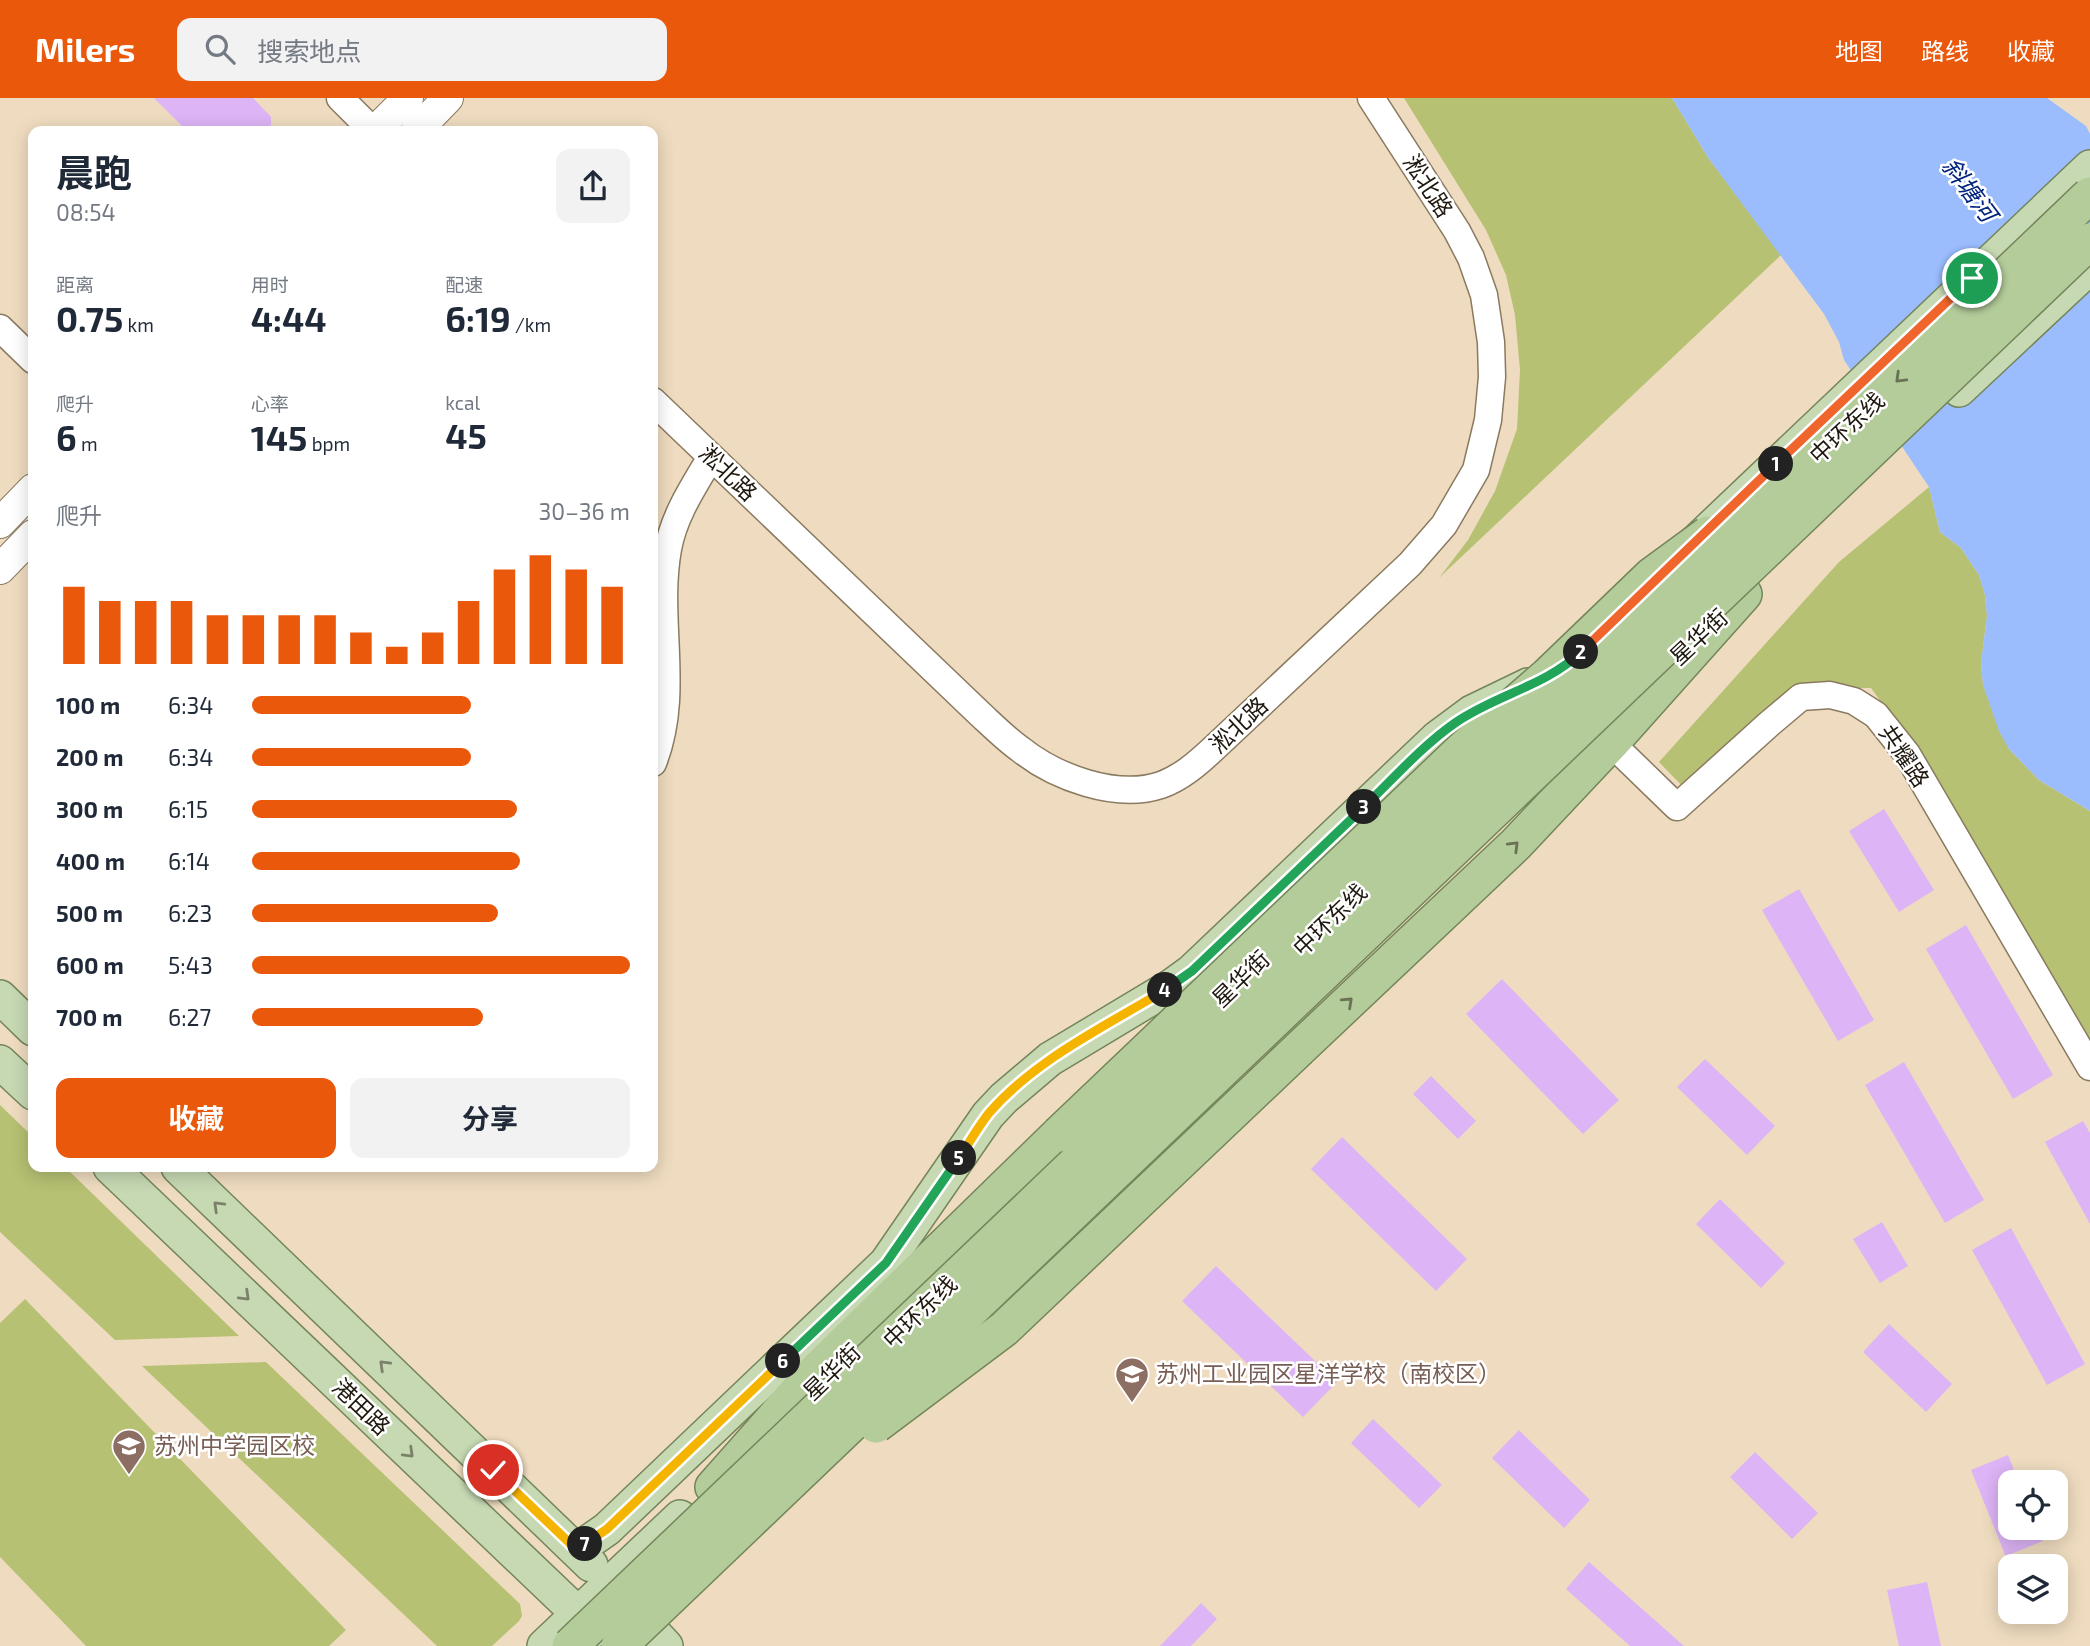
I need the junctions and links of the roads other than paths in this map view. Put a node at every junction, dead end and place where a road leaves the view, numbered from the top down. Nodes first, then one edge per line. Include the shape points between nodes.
1 (340, 98) edge
2 (408, 98) edge
3 (448, 98) edge
4 (1371, 98) edge
5 (369, 126) edge
6 (379, 126) edge
7 (421, 126) edge
8 (2090, 167) edge
9 (2090, 195) edge
10 (2090, 241) edge
11 (2090, 267) edge
12 (0, 328) edge
13 (28, 355) edge
14 (658, 406) edge
15 (1819, 453) junction
16 (711, 457) junction
17 (28, 494) edge
18 (0, 523) edge
19 (28, 540) edge
20 (0, 569) edge
21 (1744, 594) joint
22 (1565, 667) junction
23 (1606, 736) junction
24 (658, 747) edge
25 (0, 997) edge
26 (28, 1024) edge
27 (0, 1062) edge
28 (2090, 1068) edge
29 (28, 1088) edge
30 (115, 1172) edge
31 (183, 1172) edge
32 (713, 1487) junction
33 (750, 1520) junction
34 (577, 1550) junction
35 (608, 1584) junction
36 (574, 1630) edge
37 (654, 1642) edge
38 (544, 1646) edge
39 (612, 1646) edge
40 (619, 1646) edge

1 - 5 street
2 - 6 main road
3 - 7 main road
4 - 16 street, 淞北路 via 1457,231 1484,295 1492,377 1476,470 1444,525 1410,564 1192,768 1161,785 1106,789 1052,769 1021,750
8 - 22 main road, 星华街
9 -> 15 highway, 中环东线, bridge
10 - 33 highway, 中环东线, bridge
11 - 21 main road, 星华街
12 - 13 street
14 - 16 street, 淞北路
15 - 32 highway, bridge via 1652,575 1462,750 813,1374
15 - 36 highway, 中环东线, bridge
16 - 24 street via 677,516 668,548 664,586 666,721
17 - 18 main road
19 - 20 main road
21 - 23 highway
22 - 32 main road, 星华街
22 - 34 main road via 1454,723 1192,971 1024,1079 988,1115 886,1263 607,1529
23 - 28 street, 共耀路 via 1677,807 1801,697 1830,695 1854,701 1876,715 1907,754
33 -> 23 highway, bridge via 1004,1329 1516,844
23 - 37 main road
25 - 26 main road
27 - 29 main road
30 -> 36 main road, 港田路
34 -> 31 main road, 港田路
32 - 35 main road, 星华街
33 - 40 highway, 中环东线, bridge
34 - 35 main road, 港田路
35 - 36 main road, 星华街
35 - 37 main road, 港田路
36 - 38 main road, 星华街
36 - 39 main road, 港田路

